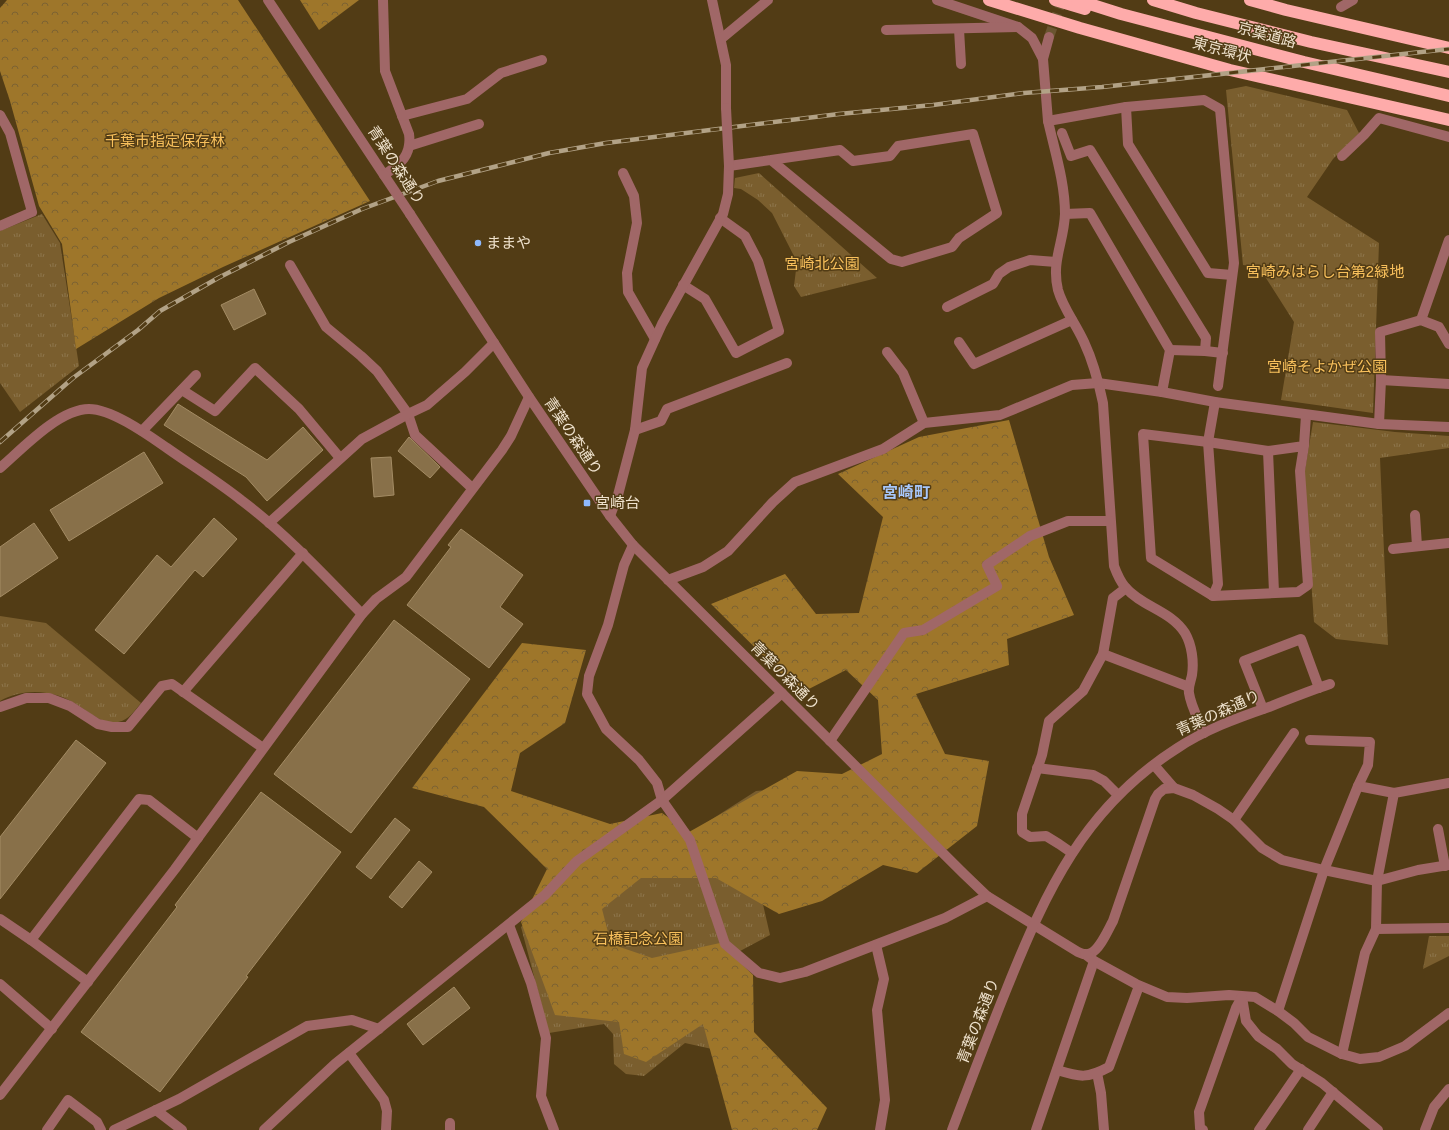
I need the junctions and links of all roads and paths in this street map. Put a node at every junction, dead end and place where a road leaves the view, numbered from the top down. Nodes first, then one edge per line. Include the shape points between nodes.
1 (268, 0) edge
2 (383, 0) edge
3 (712, 0) edge
4 (768, 0) edge
5 (937, 0) edge
6 (989, 0) edge
7 (1054, 0) edge
8 (1077, 0) edge
9 (1153, 0) edge
10 (1250, 0) edge
11 (1353, 0) edge
12 (1341, 7) dead end
13 (1121, 14) junction
14 (1018, 27) junction
15 (959, 29) junction
16 (886, 30) dead end
17 (1049, 37) tunnel mouth
18 (721, 39) junction
19 (1449, 48) edge
20 (1043, 59) junction
21 (542, 60) dead end
22 (961, 64) dead end
23 (1449, 72) edge
24 (1449, 96) edge
25 (1126, 107) junction
26 (0, 115) edge
27 (402, 116) junction
28 (1449, 120) edge
29 (1048, 121) junction
30 (479, 124) dead end
31 (1062, 133) dead end
32 (1449, 136) edge
33 (409, 146) junction
34 (1342, 156) dead end
35 (771, 160) junction
36 (729, 166) junction
37 (623, 173) dead end
38 (384, 175) junction
39 (1065, 214) junction
40 (720, 218) junction
41 (2, 222) edge
42 (1449, 240) edge
43 (1056, 262) junction
44 (290, 265) dead end
45 (1232, 275) junction
46 (683, 285) junction
47 (947, 307) dead end
48 (1072, 320) junction
49 (1421, 320) junction
50 (655, 340) junction
51 (959, 342) dead end
52 (494, 343) junction
53 (1449, 344) edge
54 (1170, 350) junction
55 (1205, 351) junction
56 (887, 352) dead end
57 (1223, 353) junction
58 (788, 363) dead end
59 (196, 375) dead end
60 (1381, 380) junction
61 (1098, 383) junction
62 (1449, 384) edge
63 (1218, 386) dead end
64 (182, 390) junction
65 (1162, 392) junction
66 (529, 397) junction
67 (1215, 402) junction
68 (408, 414) junction
69 (1306, 414) junction
70 (924, 423) junction
71 (1379, 424) junction
72 (1449, 427) edge
73 (635, 430) junction
74 (142, 431) junction
75 (1208, 442) junction
76 (1304, 446) junction
77 (1268, 451) junction
78 (340, 458) junction
79 (0, 468) edge
80 (472, 488) junction
81 (1415, 515) dead end
82 (610, 516) junction
83 (1110, 521) junction
84 (269, 523) junction
85 (1449, 543) edge
86 (633, 545) junction
87 (1418, 546) junction
88 (1392, 549) dead end
89 (303, 553) junction
90 (668, 580) junction
91 (1126, 588) junction
92 (1274, 592) junction
93 (1213, 596) junction
94 (362, 614) junction
95 (1103, 654) junction
96 (1330, 684) dead end
97 (1189, 687) junction
98 (1319, 688) junction
99 (183, 692) junction
100 (782, 693) junction
101 (0, 707) edge
102 (1263, 709) junction
103 (1204, 733) junction
104 (1294, 733) dead end
105 (1310, 740) dead end
106 (830, 741) junction
107 (263, 748) junction
108 (1154, 765) junction
109 (1037, 768) junction
110 (1449, 783) edge
111 (1358, 786) junction
112 (1174, 788) junction
113 (1394, 793) junction
114 (1118, 795) junction
115 (662, 800) junction
116 (1234, 820) junction
117 (1438, 829) dead end
118 (198, 838) junction
119 (1072, 854) junction
120 (1447, 866) edge
121 (1324, 870) junction
122 (1377, 880) junction
123 (986, 896) junction
124 (0, 919) edge
125 (1033, 924) junction
126 (509, 926) junction
127 (1449, 928) edge
128 (1376, 929) junction
129 (30, 940) junction
130 (876, 945) junction
131 (1086, 954) junction
132 (1094, 961) junction
133 (88, 982) junction
134 (0, 984) edge
135 (1139, 986) junction
136 (1242, 997) junction
137 (1278, 1011) junction
138 (1449, 1013) edge
139 (52, 1028) junction
140 (379, 1029) junction
141 (349, 1053) junction
142 (1342, 1054) junction
143 (1301, 1069) junction
144 (1057, 1070) junction
145 (1097, 1073) junction
146 (1449, 1089) edge
147 (1333, 1092) junction
148 (0, 1095) edge
149 (156, 1110) junction
150 (1428, 1128) edge
151 (47, 1130) edge
152 (101, 1130) edge
153 (114, 1130) edge
154 (182, 1130) edge
155 (264, 1130) edge
156 (386, 1130) edge
157 (554, 1130) edge
158 (880, 1130) edge
159 (952, 1130) edge
160 (1036, 1130) edge
161 (1104, 1130) edge
162 (1204, 1130) edge
163 (1259, 1130) edge
164 (1308, 1130) edge
165 (1378, 1130) edge

1 - 38 street, 青葉の森通り
2 - 27 street via 385,71
3 - 18 street
4 - 18 street
5 - 14 street
6 - 28 highway, 東京環状 via 1230,70
7 - 13 highway via 1098,13
8 - 13 highway, 京葉道路
9 - 23 highway, 京葉道路 via 1311,42
10 - 19 highway
11 - 12 street
13 - 24 highway, 京葉道路 via 1304,62
14 - 15 street
14 - 20 street via 1032,38
15 - 16 street
15 - 22 street
17 - 20 street
18 - 36 street, bridge via 726,65
20 - 29 street
21 - 27 street via 501,73 467,99
25 - 29 street
25 - 45 street via 1128,144 1208,273
25 - 45 street via 1204,100 1220,109 1234,262
26 - 41 street via 10,133 32,212
27 - 33 street via 409,134
29 - 39 street via 1063,184
30 - 33 street
31 - 55 street via 1070,156 1090,150 1206,338
32 - 34 street via 1380,118
33 - 38 street via 404,159
35 - 35 street via 840,150 852,161 890,156 898,146 973,134 997,213 959,238 952,247 902,262 891,259
35 - 36 street
36 - 40 street via 728,194
37 - 50 street via 634,196 637,223 626,274 628,292
38 - 52 street, 青葉の森通り, bridge
39 - 43 street
39 - 54 street via 1090,213
40 - 46 street
40 - 46 street via 745,236 758,261 779,331 736,353 705,299
42 - 49 street
43 - 47 street via 1030,260 1009,267 999,274 993,284
43 - 48 street via 1058,290
44 - 68 street via 326,326 377,371
45 - 57 street
46 - 50 street
48 - 51 street via 974,364
48 - 61 street via 1085,343
49 - 53 street via 1439,327
49 - 60 street via 1380,332
50 - 73 street via 642,368
52 - 66 street, 青葉の森通り
52 - 68 street via 427,405
54 - 55 street
54 - 65 street
55 - 57 street
56 - 70 street via 903,373
57 - 63 street
58 - 73 street via 667,409 661,421
59 - 64 street
60 - 62 street
60 - 71 street
61 - 65 street
61 - 70 street via 1072,385 1000,415
61 - 83 street via 1103,403
64 - 74 street
64 - 78 street via 215,411 255,368 299,409
65 - 67 street
66 - 80 street via 511,436
66 - 82 street, 青葉の森通り
67 - 69 street
67 - 75 street
68 - 78 street via 362,439
68 - 80 street via 415,435
69 - 71 street
69 - 76 street
70 - 90 street via 883,449 795,482 728,551 703,567
71 - 72 street
73 - 82 street
74 - 79 street via 107,413 89,409 76,412 61,418
74 - 84 street via 241,500
75 - 77 street
75 - 93 street via 1218,584
75 - 93 street via 1143,434 1151,558
76 - 77 street
76 - 92 street via 1300,471 1308,585 1298,592
77 - 92 street
78 - 84 street
80 - 94 street via 406,577 376,599
81 - 87 street
82 - 86 street, 青葉の森通り
83 - 91 street via 1114,566
83 - 106 street via 1068,521 1030,536 987,565 997,586 923,630 904,633
84 - 89 street
85 - 87 street
86 - 90 street, 青葉の森通り
86 - 115 street via 624,565 608,625 589,676 587,694 606,729 639,760 657,783
87 - 88 street
89 - 94 street
89 - 99 street
90 - 100 street, 青葉の森通り
91 - 95 street via 1113,598
91 - 97 street via 1171,617 1186,634 1192,661
92 - 93 street
94 - 107 street
95 - 97 street
95 - 109 street via 1082,692 1049,721
96 - 98 street, 青葉の森通り
97 - 103 street via 1191,701
98 - 102 street, 青葉の森通り
98 - 102 street via 1301,640 1244,662
99 - 101 street via 172,684 162,686 128,727 98,724 70,706 49,698 26,698
99 - 107 street
100 - 106 street, 青葉の森通り
100 - 115 street
102 - 103 street, 青葉の森通り
103 - 108 street, 青葉の森通り
104 - 116 street
105 - 111 street via 1370,742 1368,765
106 - 123 street, 青葉の森通り
107 - 118 street
108 - 112 street
108 - 114 street, 青葉の森通り
109 - 114 street via 1093,775 1104,781
109 - 119 street via 1022,814 1022,832 1030,837 1046,836
110 - 113 street
111 - 113 street
111 - 121 street
112 - 116 street via 1193,795
112 - 131 street via 1164,789 1155,799 1113,921 1096,950
113 - 122 street
114 - 119 street, 青葉の森通り
115 - 126 street via 577,861 545,895
115 - 130 street via 690,840 725,944 759,973 780,978 798,974
116 - 121 street via 1262,848 1282,860
117 - 120 street
118 - 129 street via 149,800 139,799
118 - 133 street
119 - 125 street, 青葉の森通り via 1055,880
120 - 122 street
121 - 122 street
121 - 137 street
122 - 128 street
123 - 125 street, 青葉の森通り
123 - 130 street via 945,918
124 - 129 street
125 - 131 street via 1078,952
125 - 159 street, 青葉の森通り
126 - 140 street
126 - 157 street via 531,983 546,1038 541,1096
127 - 128 street
128 - 142 street via 1365,953
129 - 133 street
130 - 158 street via 884,979 877,1010 885,1100
131 - 132 street
132 - 135 street
132 - 144 street
133 - 139 street
134 - 139 street
135 - 136 street via 1167,997
135 - 145 street via 1109,1067
136 - 137 street via 1255,997
136 - 143 street via 1246,1021 1258,1036
136 - 162 street via 1198,1112 1200,1128
137 - 142 street via 1308,1036
138 - 142 street via 1405,1046 1379,1057 1360,1059
139 - 148 street
140 - 141 street
140 - 149 street via 352,1020 307,1026
141 - 155 street
141 - 156 street via 384,1100 387,1111
143 - 147 street
143 - 163 street
144 - 145 street via 1078,1076
144 - 160 street
145 - 161 street
146 - 150 street via 1434,1107
147 - 164 street
147 - 165 street
149 - 153 street
149 - 154 street
151 - 152 street via 68,1100 97,1122

